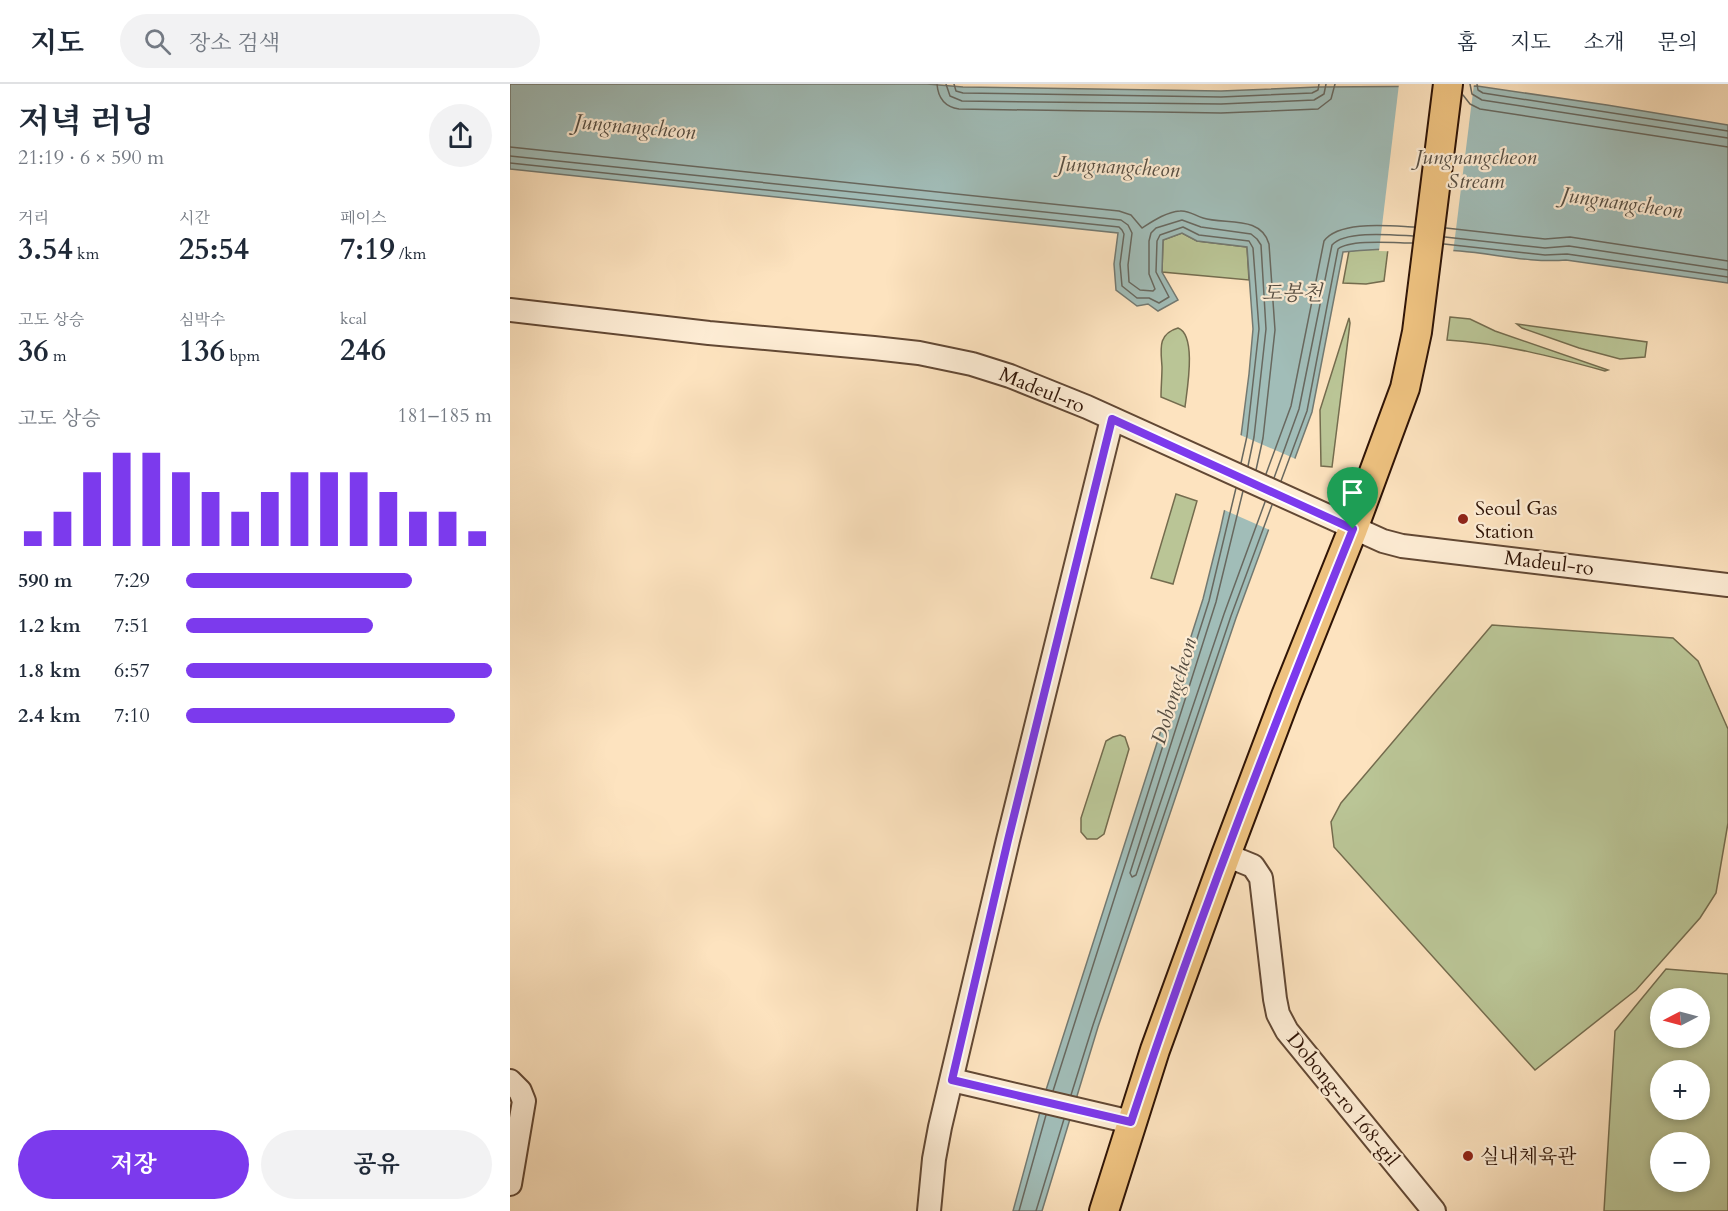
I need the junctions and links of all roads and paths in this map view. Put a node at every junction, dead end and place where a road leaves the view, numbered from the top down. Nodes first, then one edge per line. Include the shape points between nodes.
1 (1448, 84) edge
2 (510, 310) edge
3 (1112, 419) junction
4 (1353, 529) junction
5 (1728, 585) edge
6 (1226, 855) junction
7 (510, 1081) edge
8 (960, 1083) junction
9 (1131, 1122) junction
10 (510, 1184) edge
11 (928, 1211) edge
12 (1104, 1211) edge
13 (1434, 1211) edge

1 - 4 main road via 1417,332 1405,388
2 - 3 street, Madeul-ro via 944,357 1010,376
3 - 4 street, Madeul-ro
3 - 8 street via 1008,840
4 - 5 street, Madeul-ro via 1402,546
4 - 6 main road
6 - 9 main road
6 - 13 street, Dobong-ro 168-gil via 1253,866 1261,878 1275,999 1287,1031
7 - 10 street via 520,1090 524,1101
8 - 9 street
8 - 11 street via 934,1159
9 - 12 main road

